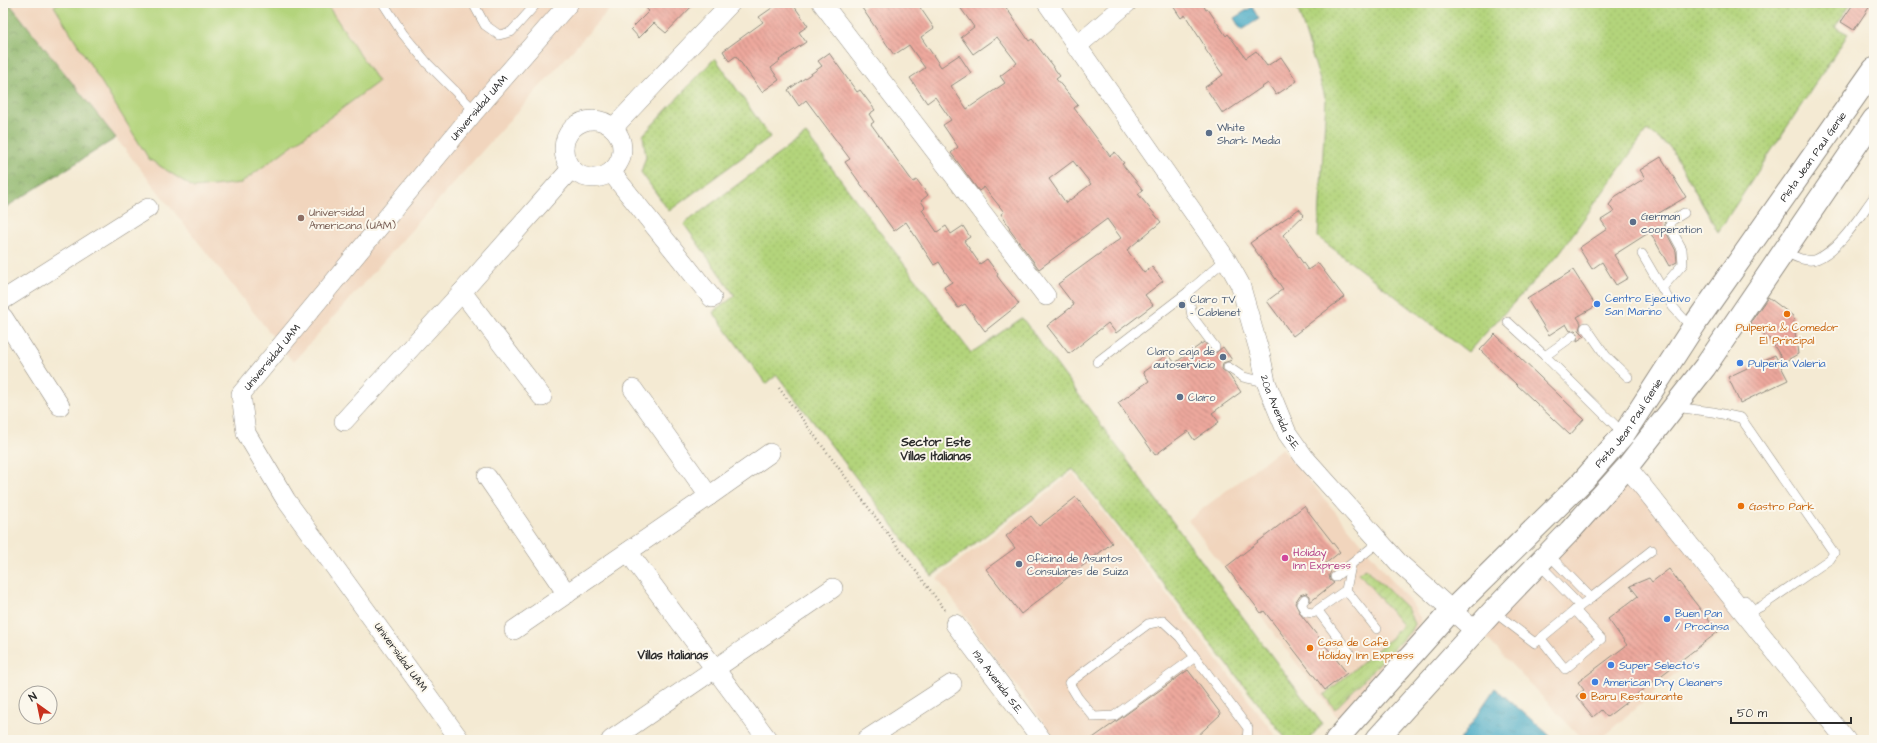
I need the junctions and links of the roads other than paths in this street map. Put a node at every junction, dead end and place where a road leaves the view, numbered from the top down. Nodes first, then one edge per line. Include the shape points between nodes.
1 (383, 3) edge
2 (473, 3) edge
3 (537, 3) edge
4 (569, 3) edge
5 (730, 3) edge
6 (822, 3) edge
7 (1047, 3) edge
8 (1127, 3) edge
9 (1076, 47) junction
10 (1874, 69) edge
11 (475, 111) junction
12 (1874, 119) edge
13 (613, 128) junction
14 (571, 169) junction
15 (611, 172) junction
16 (1874, 197) edge
17 (148, 208) dead end
18 (1684, 213) dead end
19 (1785, 251) junction
20 (1642, 254) dead end
21 (1226, 259) junction
22 (1662, 288) junction
23 (462, 292) junction
24 (1188, 292) junction
25 (1046, 296) dead end
26 (712, 298) dead end
27 (3, 300) edge
28 (3, 317) edge
29 (1508, 322) dead end
30 (1585, 328) dead end
31 (1692, 328) junction
32 (1574, 336) dead end
33 (1215, 348) dead end
34 (1545, 356) junction
35 (1097, 362) dead end
36 (1228, 367) dead end
37 (1628, 376) dead end
38 (1266, 382) junction
39 (633, 389) dead end
40 (542, 397) dead end
41 (60, 406) dead end
42 (1674, 407) junction
43 (344, 421) dead end
44 (1624, 434) junction
45 (770, 453) dead end
46 (1630, 464) junction
47 (487, 477) dead end
48 (709, 496) junction
49 (1380, 541) junction
50 (1652, 550) dead end
51 (628, 552) junction
52 (1544, 559) junction
53 (1351, 565) junction
54 (1335, 577) dead end
55 (833, 588) dead end
56 (1346, 590) junction
57 (567, 594) junction
58 (1592, 598) junction
59 (1305, 599) dead end
60 (1578, 608) junction
61 (1318, 611) junction
62 (1451, 611) junction
63 (1493, 611) junction
64 (955, 624) road end
65 (1377, 629) dead end
66 (514, 630) dead end
67 (1475, 631) junction
68 (1540, 638) junction
69 (1349, 652) dead end
70 (1195, 657) junction
71 (714, 669) junction
72 (952, 684) dead end
73 (460, 740) edge
74 (611, 740) edge
75 (768, 740) edge
76 (866, 740) edge
77 (1042, 740) edge
78 (1247, 740) edge
79 (1336, 740) edge
80 (1376, 740) edge
81 (1846, 740) edge

1 - 11 lane via 403,34 428,64
2 - 3 lane via 485,24 499,36 511,32
4 - 11 street, Universidad UAM
5 - 13 street
6 - 25 street
7 - 9 street, 20a Avenida S.E.
8 - 9 street
9 - 21 street, 20a Avenida S.E.
10 - 31 main road, Pista Jean Paul Genie
11 - 73 street, Universidad UAM via 242,394 246,433 286,500
12 - 19 main road
13 - 14 street via 605,122 595,120 576,125 564,141 565,161
13 - 15 street via 622,146 621,156
14 - 15 street via 583,177 597,178
14 - 23 street
15 - 26 street
16 - 19 lane via 1847,233 1816,260 1796,258
17 - 27 street
18 - 22 lane via 1670,224 1682,249 1683,264
19 - 42 main road via 1705,367
20 - 22 lane
21 - 24 lane
21 - 38 street, 20a Avenida S.E. via 1240,284
22 - 31 lane via 1673,307
23 - 40 street
23 - 43 street
24 - 33 lane via 1192,316
24 - 35 lane
28 - 41 street
29 - 34 lane
30 - 37 lane via 1606,356
31 - 44 main road, Pista Jean Paul Genie
32 - 34 lane
34 - 44 lane
36 - 38 lane via 1243,378
38 - 49 street, 20a Avenida S.E. via 1287,433 1304,457
39 - 48 street
42 - 46 main road
42 - 46 lane via 1741,418 1831,546 1834,553 1830,559 1754,610
44 - 62 main road, Pista Jean Paul Genie via 1583,481
45 - 48 street
46 - 52 main road
46 - 81 street
47 - 57 street
48 - 51 street
49 - 53 lane
49 - 62 street, 20a Avenida S.E. via 1398,562
50 - 58 lane
51 - 57 street
51 - 71 street
52 - 58 lane
52 - 60 lane
52 - 63 main road
53 - 54 lane
53 - 56 lane
55 - 71 street
56 - 61 lane
56 - 65 lane
57 - 66 street
58 - 60 lane
59 - 61 lane via 1301,604 1306,612
60 - 68 lane
60 - 68 lane via 1601,639 1565,669
61 - 69 lane
62 - 67 street, 20a Avenida S.E.
62 - 79 main road, Pista Jean Paul Genie
63 - 67 main road
63 - 68 lane via 1535,643
64 - 77 street, 19a Avenida S.E.
67 - 80 main road
70 - 70 lane via 1163,621 1148,624 1070,683 1078,698 1094,717 1114,716
70 - 78 lane via 1248,728
71 - 74 street
71 - 75 street
72 - 76 street

